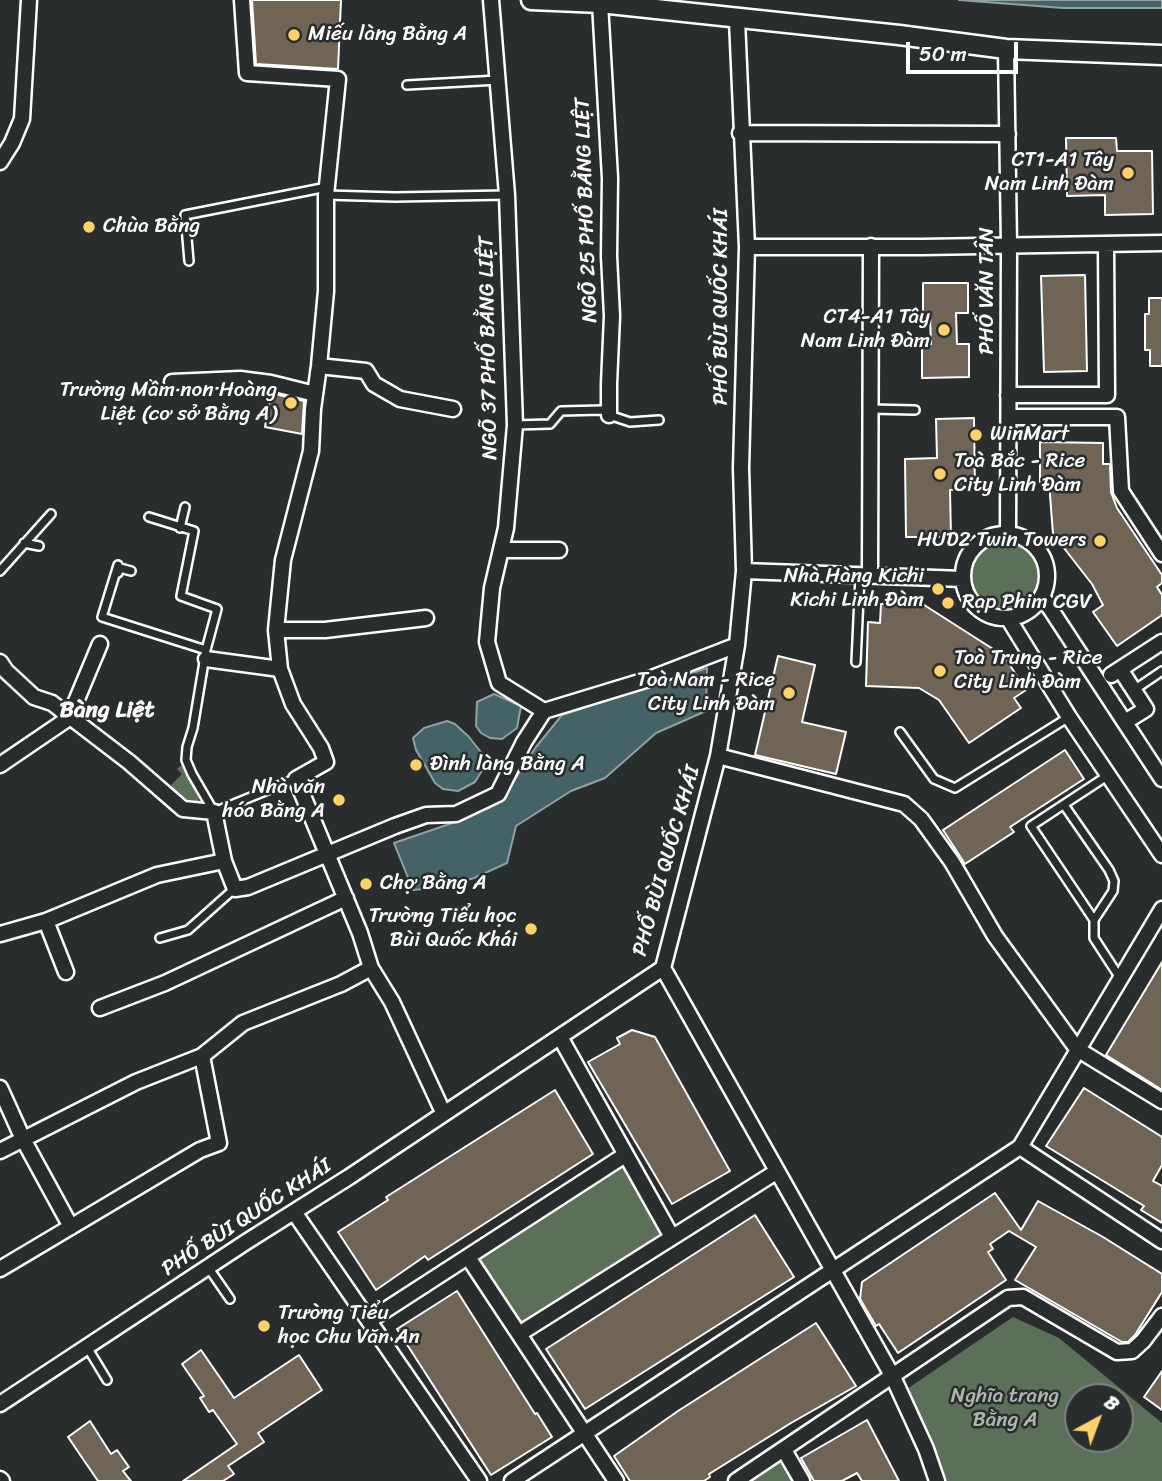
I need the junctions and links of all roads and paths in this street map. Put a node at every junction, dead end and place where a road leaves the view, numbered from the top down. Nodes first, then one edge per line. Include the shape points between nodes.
1 (29, 0) edge
2 (242, 0) edge
3 (491, 0) edge
4 (531, 0) edge
5 (600, 4) junction
6 (737, 20) junction
7 (1006, 49) junction
8 (1162, 55) edge
9 (498, 80) junction
10 (407, 85) dead end
11 (740, 133) junction
12 (1008, 134) junction
13 (0, 162) edge
14 (327, 191) junction
15 (507, 195) junction
16 (1162, 243) edge
17 (1106, 244) junction
18 (871, 246) junction
19 (1009, 246) junction
20 (747, 247) junction
21 (189, 261) dead end
22 (319, 366) junction
23 (173, 382) dead end
24 (315, 394) junction
25 (1008, 395) junction
26 (453, 409) dead end
27 (870, 409) junction
28 (915, 410) dead end
29 (609, 415) junction
30 (1009, 417) junction
31 (659, 420) dead end
32 (515, 425) junction
33 (185, 507) dead end
34 (51, 514) dead end
35 (149, 517) dead end
36 (180, 527) junction
37 (1007, 534) junction
38 (24, 543) junction
39 (39, 546) dead end
40 (501, 550) junction
41 (559, 550) dead end
42 (1162, 554) edge
43 (118, 565) dead end
44 (0, 571) edge
45 (131, 571) dead end
46 (744, 571) junction
47 (865, 575) junction
48 (963, 579) junction
49 (1042, 596) junction
50 (105, 618) junction
51 (426, 618) dead end
52 (1008, 618) junction
53 (276, 630) junction
54 (1162, 642) edge
55 (100, 644) dead end
56 (737, 645) junction
57 (206, 654) junction
58 (0, 662) edge
59 (856, 662) dead end
60 (279, 669) junction
61 (1162, 671) edge
62 (1133, 690) junction
63 (544, 710) junction
64 (1069, 717) junction
65 (69, 719) junction
66 (1125, 722) junction
67 (900, 732) dead end
68 (718, 756) junction
69 (0, 765) edge
70 (1107, 776) junction
71 (296, 779) junction
72 (1162, 779) edge
73 (1064, 805) junction
74 (215, 812) junction
75 (328, 854) junction
76 (1162, 855) edge
77 (224, 861) junction
78 (235, 889) junction
79 (346, 898) junction
80 (1162, 909) edge
81 (1094, 920) junction
82 (46, 921) junction
83 (0, 934) edge
84 (160, 939) dead end
85 (371, 968) junction
86 (663, 968) junction
87 (66, 972) dead end
88 (1120, 978) junction
89 (100, 1007) dead end
90 (560, 1037) junction
91 (1077, 1049) junction
92 (202, 1056) junction
93 (0, 1088) edge
94 (1162, 1101) edge
95 (443, 1112) junction
96 (23, 1139) junction
97 (1020, 1147) junction
98 (0, 1151) edge
99 (625, 1155) junction
100 (776, 1172) junction
101 (294, 1212) junction
102 (71, 1227) junction
103 (672, 1237) junction
104 (1162, 1241) edge
105 (468, 1257) junction
106 (2, 1265) edge
107 (208, 1267) junction
108 (832, 1272) junction
109 (230, 1299) dead end
110 (1162, 1316) edge
111 (370, 1320) junction
112 (519, 1334) junction
113 (87, 1348) junction
114 (893, 1377) junction
115 (107, 1380) dead end
116 (0, 1404) edge
117 (585, 1433) junction
118 (784, 1450) junction
119 (479, 1481) edge
120 (512, 1481) edge
121 (616, 1481) edge
122 (737, 1481) edge
123 (802, 1481) edge
124 (937, 1481) edge

1 - 13 street via 22,119
2 - 14 street via 247,73 338,79
3 - 9 street, NGÕ 37 PHỐ BẰNG LIỆT
4 - 5 street
5 - 6 street
5 - 29 street, NGÕ 25 PHỐ BẰNG LIỆT via 610,178
6 - 7 street
6 - 11 street, PHỐ BÙI QUỐC KHÁI
7 - 8 street
7 - 12 street, PHỐ VĂN TÂN
9 - 10 lane
9 - 15 street, NGÕ 37 PHỐ BẰNG LIỆT
11 - 12 street
11 - 20 street, PHỐ BÙI QUỐC KHÁI
12 - 19 street, PHỐ VĂN TÂN
14 - 15 lane via 395,197
14 - 21 lane via 185,215
14 - 22 street via 326,291
15 - 32 street, NGÕ 37 PHỐ BẰNG LIỆT
16 - 17 street
17 - 19 street
17 - 25 street via 1107,395
18 - 19 street
18 - 20 street
18 - 27 street
19 - 25 street, PHỐ VĂN TÂN
20 - 46 street, PHỐ BÙI QUỐC KHÁI via 741,468
22 - 24 street
22 - 26 street via 366,371 374,384 400,399
23 - 24 street via 240,379
24 - 53 street via 311,452 283,560
25 - 30 street, PHỐ VĂN TÂN
27 - 28 lane
27 - 47 street
29 - 31 lane via 630,422
29 - 32 lane via 602,410 561,411 550,424
30 - 37 street, PHỐ VĂN TÂN
30 - 42 street via 1117,417 1121,491
32 - 40 street, NGÕ 37 PHỐ BẰNG LIỆT
33 - 36 lane
34 - 38 lane
35 - 36 lane
36 - 57 lane via 194,531 181,596 217,609
37 - 48 street via 975,546
37 - 49 street via 1019,536 1038,550 1047,572
38 - 39 lane
38 - 44 lane
40 - 41 street
40 - 63 street, NGÕ 37 PHỐ BẰNG LIỆT via 487,642 499,683
43 - 50 lane
45 - 50 lane via 120,568
46 - 47 street
46 - 56 street, PHỐ BÙI QUỐC KHÁI
47 - 48 street
47 - 59 lane
48 - 52 street via 980,610
49 - 52 street via 1026,612
49 - 66 street
50 - 57 lane
51 - 53 street via 325,630
52 - 64 street
53 - 60 street
54 - 62 street via 1115,672
55 - 65 street
56 - 63 street via 649,679
56 - 68 street, PHỐ BÙI QUỐC KHÁI
57 - 60 street
57 - 74 lane via 186,760
58 - 65 street via 34,697 52,703
60 - 71 street via 293,705 326,762
61 - 62 lane
62 - 66 street via 1146,709
63 - 75 street via 498,794 456,814 426,815
64 - 67 lane via 956,788 934,779
64 - 70 street
65 - 69 street
65 - 74 street via 183,809
66 - 72 street
68 - 86 street, PHỐ BÙI QUỐC KHÁI
68 - 91 street via 904,804 952,862 995,936
70 - 73 lane
70 - 76 street
71 - 74 lane
71 - 75 street
73 - 81 lane via 1114,881 1113,891
73 - 81 lane via 1031,826
74 - 77 street
75 - 78 street
75 - 79 street
77 - 78 street
77 - 82 street via 157,875
78 - 84 lane via 188,930
79 - 85 street
79 - 89 street via 165,983
80 - 88 street
81 - 88 lane via 1094,937
82 - 83 street
82 - 87 street
85 - 92 street via 243,1023
85 - 95 street via 392,1002
86 - 90 street, PHỐ BÙI QUỐC KHÁI
86 - 100 street
88 - 91 street
90 - 95 street, PHỐ BÙI QUỐC KHÁI
90 - 99 street
91 - 94 street
91 - 97 street
92 - 96 street via 136,1082
92 - 102 street via 219,1143
93 - 96 street
95 - 101 street, PHỐ BÙI QUỐC KHÁI
96 - 98 street
96 - 102 street
97 - 104 street
97 - 108 street
99 - 103 street
99 - 105 street
100 - 103 street
100 - 108 street
101 - 107 street, PHỐ BÙI QUỐC KHÁI
101 - 111 street
102 - 106 street
103 - 112 street
105 - 111 street
105 - 112 street
107 - 109 lane
107 - 113 street, PHỐ BÙI QUỐC KHÁI
108 - 114 street
108 - 117 street
110 - 114 street via 1132,1351 1117,1352 1023,1297 1008,1298
111 - 119 street
112 - 117 street
113 - 115 lane
113 - 116 street, PHỐ BÙI QUỐC KHÁI
114 - 118 street
114 - 124 street
117 - 120 street
117 - 121 street
118 - 122 street
118 - 123 street

